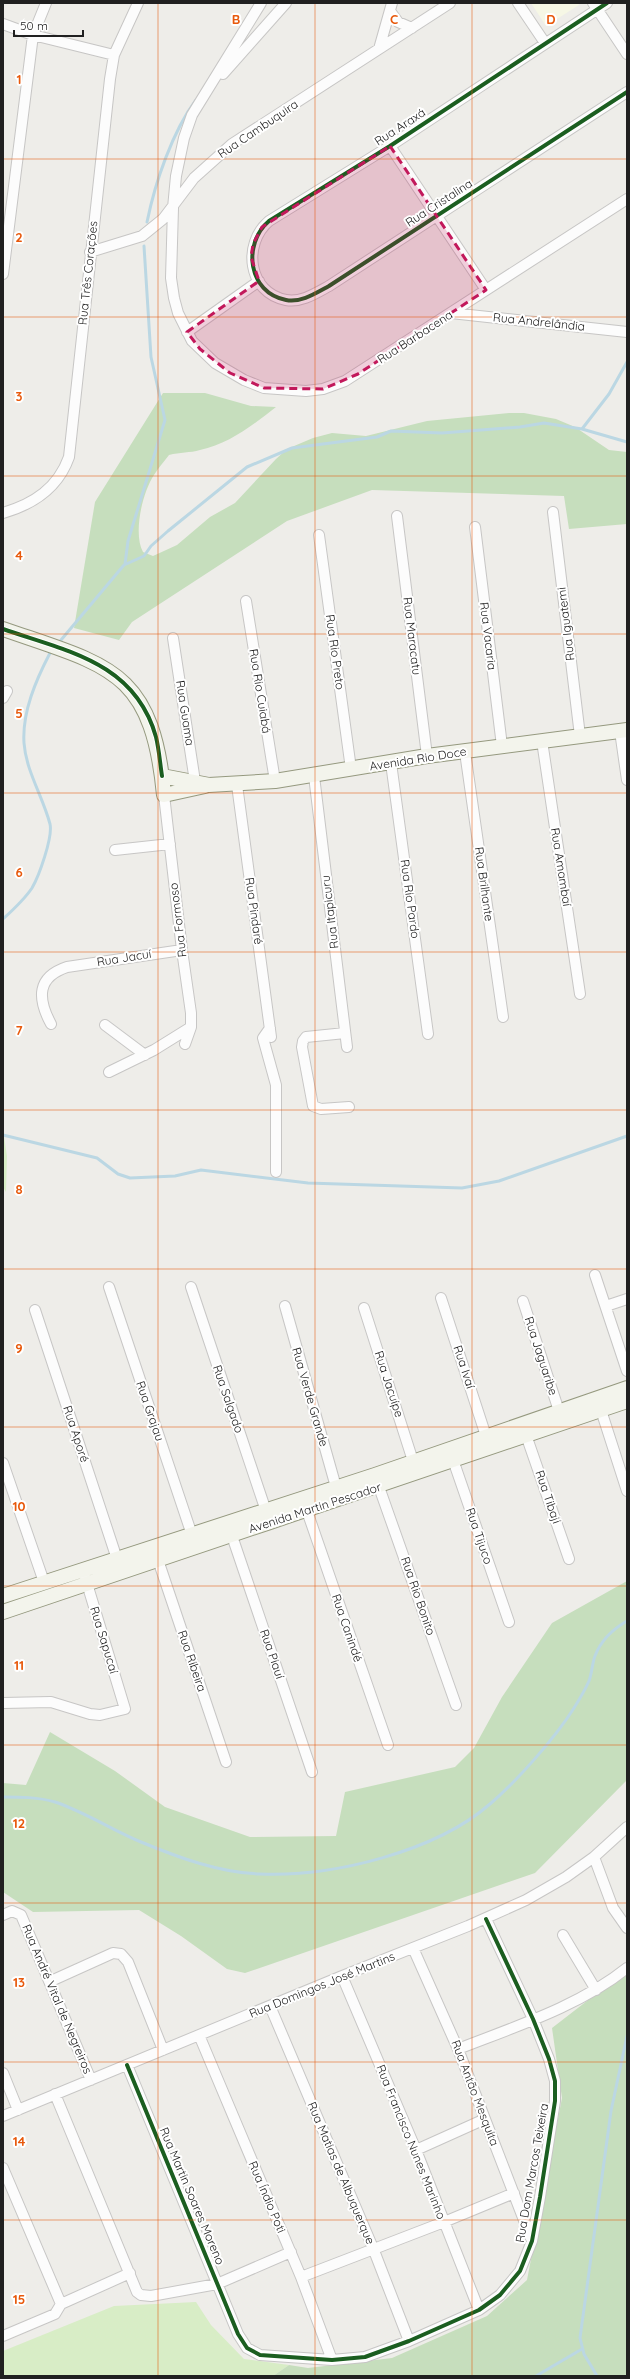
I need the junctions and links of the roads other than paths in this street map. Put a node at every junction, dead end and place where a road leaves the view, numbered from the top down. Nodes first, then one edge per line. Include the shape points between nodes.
1 (46, 3) edge
2 (138, 3) edge
3 (261, 3) edge
4 (286, 3) edge
5 (450, 3) edge
6 (518, 3) edge
7 (607, 3) edge
8 (595, 6) edge
9 (391, 7) edge
10 (3, 24) edge
11 (412, 28) junction
12 (33, 35) junction
13 (545, 43) junction
14 (379, 49) junction
15 (627, 54) edge
16 (114, 55) junction
17 (208, 90) junction
18 (627, 92) edge
19 (390, 146) junction
20 (627, 199) edge
21 (173, 208) junction
22 (437, 216) junction
23 (90, 252) junction
24 (3, 274) edge
25 (259, 281) junction
26 (486, 290) junction
27 (451, 313) junction
28 (627, 332) edge
29 (189, 336) junction
30 (553, 512) dead end
31 (3, 513) edge
32 (397, 516) dead end
33 (475, 527) dead end
34 (319, 535) dead end
35 (246, 601) dead end
36 (3, 629) edge
37 (173, 638) dead end
38 (624, 730) edge
39 (580, 736) junction
40 (542, 741) junction
41 (502, 746) junction
42 (465, 752) junction
43 (427, 756) junction
44 (391, 763) junction
45 (351, 769) junction
46 (162, 776) junction
47 (314, 776) junction
48 (627, 780) edge
49 (275, 781) junction
50 (200, 785) junction
51 (237, 785) junction
52 (164, 795) junction
53 (170, 844) junction
54 (114, 850) dead end
55 (182, 950) junction
56 (580, 994) dead end
57 (503, 1017) dead end
58 (50, 1024) dead end
59 (105, 1025) dead end
60 (191, 1026) junction
61 (345, 1033) junction
62 (428, 1034) dead end
63 (185, 1044) dead end
64 (347, 1047) dead end
65 (145, 1055) junction
66 (109, 1072) dead end
67 (349, 1107) dead end
68 (276, 1172) dead end
69 (595, 1274) dead end
70 (109, 1287) dead end
71 (190, 1287) dead end
72 (441, 1298) dead end
73 (627, 1299) edge
74 (523, 1301) dead end
75 (285, 1306) dead end
76 (606, 1306) junction
77 (364, 1308) dead end
78 (35, 1310) dead end
79 (627, 1371) edge
80 (627, 1388) edge
81 (627, 1401) edge
82 (599, 1404) junction
83 (559, 1411) junction
84 (526, 1435) junction
85 (486, 1436) junction
86 (451, 1455) junction
87 (413, 1461) junction
88 (3, 1463) edge
89 (379, 1487) junction
90 (332, 1488) junction
91 (627, 1491) edge
92 (307, 1512) junction
93 (270, 1516) junction
94 (192, 1535) junction
95 (232, 1536) junction
96 (117, 1559) junction
97 (569, 1559) dead end
98 (158, 1560) junction
99 (85, 1577) junction
100 (44, 1582) junction
101 (3, 1596) edge
102 (3, 1612) edge
103 (509, 1622) dead end
104 (3, 1703) edge
105 (456, 1705) dead end
106 (388, 1745) dead end
107 (226, 1762) dead end
108 (312, 1772) dead end
109 (627, 1827) edge
110 (594, 1856) junction
111 (3, 1915) edge
112 (486, 1919) junction
113 (627, 1928) edge
114 (563, 1935) dead end
115 (413, 1948) junction
116 (627, 1968) edge
117 (342, 1976) junction
118 (51, 1981) junction
119 (596, 1990) junction
120 (270, 2006) junction
121 (533, 2019) junction
122 (199, 2035) junction
123 (458, 2049) junction
124 (163, 2050) junction
125 (127, 2065) junction
126 (3, 2073) edge
127 (92, 2080) junction
128 (55, 2094) junction
129 (18, 2110) junction
130 (3, 2116) edge
131 (485, 2120) junction
132 (416, 2150) junction
133 (3, 2168) edge
134 (514, 2193) junction
135 (444, 2222) junction
136 (532, 2241) junction
137 (373, 2248) junction
138 (291, 2252) junction
139 (130, 2273) junction
140 (301, 2277) junction
141 (218, 2284) junction
142 (61, 2304) junction
143 (479, 2310) junction
144 (238, 2334) joint
145 (3, 2336) edge
146 (409, 2340) junction
147 (332, 2360) junction

1 - 12 street
2 - 16 street, Rua Três Corações
3 - 17 street
4 - 17 street
5 - 11 street, Rua Cambuquira
6 - 13 street
7 - 8 street, Rua Araxá
8 - 13 street, Rua Araxá
8 - 15 street
9 - 11 street via 398,22
9 - 14 street
10 - 12 street
11 - 14 street, Rua Cambuquira
12 - 16 street
12 - 24 street
13 - 19 street, Rua Araxá
14 - 21 street, Rua Cambuquira via 232,144 194,178
16 - 23 street, Rua Três Corações
17 - 21 street via 192,115 184,138 176,176
18 - 22 street, Rua Cristalina
19 - 22 street
19 - 25 street, Rua Araxá via 262,227 253,244 251,257 252,268
20 - 26 street, Rua Barbacena
21 - 23 street, Rua Cambuquira via 142,236
21 - 29 street via 171,278 178,313
22 - 25 street, Rua Cristalina via 307,298 287,301 278,298 266,290
22 - 26 street
23 - 31 street, Rua Três Corações via 69,457 61,476 45,492 21,508
25 - 29 street
26 - 27 street, Rua Barbacena
27 - 28 street, Rua Andrelândia
27 - 29 street, Rua Barbacena via 345,381 323,389 306,391 264,388 244,380 215,363
30 - 39 street, Rua Iguatemi
32 - 43 street, Rua Maracatu
33 - 41 street, Rua Vacaria
34 - 45 street, Rua Rio Preto
35 - 49 street, Rua Rio Cuiabá
36 - 46 street via 76,653 120,678 131,690 150,721 156,737
37 - 50 street, Rua Guama
38 - 39 street, Avenida Rio Doce
38 - 48 street
39 - 40 street, Avenida Rio Doce
40 - 41 street, Avenida Rio Doce
40 - 56 street, Rua Amambaí
41 - 42 street, Avenida Rio Doce
42 - 43 street, Avenida Rio Doce
42 - 57 street, Rua Brilhante
43 - 44 street, Avenida Rio Doce
44 - 45 street, Avenida Rio Doce
44 - 62 street, Rua Rio Pardo
45 - 47 street, Avenida Rio Doce
46 - 50 street, Avenida Rio Doce
46 - 52 street
47 - 49 street, Avenida Rio Doce
47 - 61 street, Rua Itapicuru
49 - 51 street, Avenida Rio Doce
50 - 51 street, Avenida Rio Doce
50 - 52 street, Avenida Rio Doce
51 - 68 street, Rua Pindaré via 271,1033 263,1038 276,1085
52 - 53 street, Rua Formoso
53 - 54 street
53 - 55 street, Rua Formoso
55 - 58 street, Rua Jacuí via 54,971 43,984 44,1006
55 - 60 street, Rua Formoso
59 - 65 street
60 - 63 street, Rua Formoso
60 - 65 street
61 - 64 street, Rua Itapicuru
61 - 67 street via 306,1037 302,1046 313,1106 321,1109
65 - 66 street
69 - 76 street
70 - 94 street, Rua Grajau
71 - 93 street, Rua Salgado
72 - 85 street, Rua Ivaí
73 - 76 street
74 - 83 street, Rua Jaguaribe
75 - 90 street, Rua Verde Grande
76 - 79 street
77 - 87 street, Rua Jacuípe
78 - 96 street, Rua Aporé
80 - 82 street, Avenida Martin Pescador
81 - 82 street, Avenida Martin Pescador
82 - 83 street, Avenida Martin Pescador
82 - 84 street, Avenida Martin Pescador
82 - 91 street
83 - 85 street, Avenida Martin Pescador
84 - 86 street, Avenida Martin Pescador
84 - 97 street, Rua Tibaji
85 - 86 street, Avenida Martin Pescador
86 - 87 street, Avenida Martin Pescador
86 - 89 street, Avenida Martin Pescador
86 - 103 street, Rua Tijuco
87 - 90 street, Avenida Martin Pescador
88 - 100 street
89 - 92 street, Avenida Martin Pescador
89 - 105 street, Rua Rio Bonito
90 - 92 street via 324,1496 307,1502
90 - 93 street, Avenida Martin Pescador via 298,1500 298,1509
92 - 93 street, Avenida Martin Pescador
92 - 106 street, Rua Canindé
93 - 94 street, Avenida Martin Pescador
93 - 95 street, Avenida Martin Pescador
94 - 96 street, Avenida Martin Pescador
95 - 98 street, Avenida Martin Pescador
95 - 108 street, Rua Piauí
96 - 99 street, Avenida Martin Pescador
98 - 99 street, Avenida Martin Pescador
98 - 107 street, Rua Ribeira
99 - 100 street, Avenida Martin Pescador
99 - 102 street, Avenida Martin Pescador
99 - 104 street, Rua Sapucaí via 125,1709 100,1715 39,1701
100 - 101 street, Avenida Martin Pescador
109 - 110 street, Rua Domingos José Martins
110 - 112 street, Rua Domingos José Martins via 549,1888
110 - 113 street via 613,1908
111 - 118 street, Rua André Vital de Negreiros via 12,1911 21,1915
112 - 115 street, Rua Domingos José Martins
112 - 121 street, Rua Dom Marcos Teixeira
114 - 119 street
115 - 117 street, Rua Domingos José Martins
115 - 123 street, Rua Antão Mesquita
116 - 119 street
117 - 120 street, Rua Domingos José Martins
117 - 132 street, Rua Francisco Nunes Marinho
118 - 124 street via 113,1953 122,1954 128,1962
118 - 127 street, Rua André Vital de Negreiros
119 - 121 street
120 - 122 street, Rua Domingos José Martins
120 - 137 street, Rua Matias de Albuquerque
121 - 123 street
121 - 136 street, Rua Dom Marcos Teixeira via 553,2070 555,2101
122 - 124 street, Rua Domingos José Martins
122 - 138 street, Rua Índio Poti
123 - 131 street, Rua Antão Mesquita
124 - 125 street, Rua Domingos José Martins
125 - 127 street, Rua Domingos José Martins
125 - 141 street, Rua Martin Soares Moreno
126 - 129 street
127 - 128 street, Rua Domingos José Martins
128 - 129 street, Rua Domingos José Martins
128 - 139 street
129 - 130 street, Rua Domingos José Martins
131 - 132 street
131 - 134 street, Rua Antão Mesquita
132 - 135 street, Rua Francisco Nunes Marinho
133 - 142 street
134 - 135 street
134 - 136 street, Rua Antão Mesquita
135 - 137 street
135 - 143 street, Rua Francisco Nunes Marinho
136 - 143 street, Rua Dom Marcos Teixeira via 512,2283
137 - 140 street
137 - 146 street, Rua Matias de Albuquerque
138 - 140 street, Rua Índio Poti
138 - 141 street
139 - 141 street via 137,2292 141,2295 151,2296
139 - 142 street
140 - 147 street, Rua Índio Poti
141 - 144 street, Rua Martin Soares Moreno
142 - 145 street via 55,2314
143 - 146 street, Rua Dom Marcos Teixeira
144 - 147 street, Rua Dom Marcos Teixeira via 247,2348 260,2355
146 - 147 street, Rua Dom Marcos Teixeira via 365,2357

